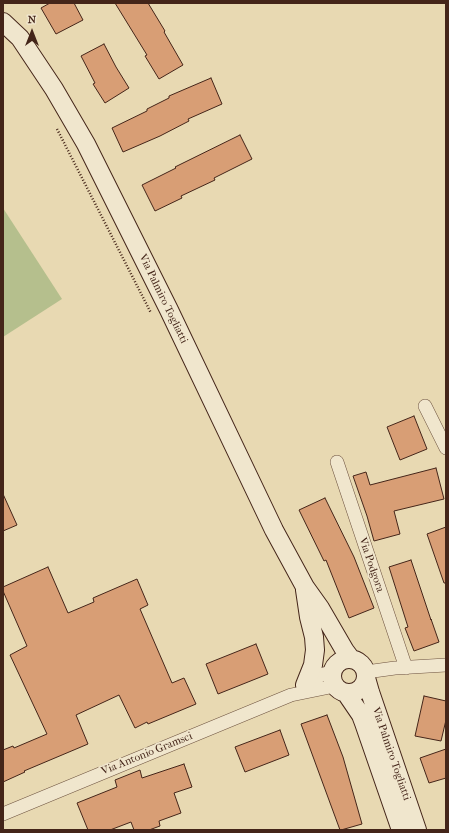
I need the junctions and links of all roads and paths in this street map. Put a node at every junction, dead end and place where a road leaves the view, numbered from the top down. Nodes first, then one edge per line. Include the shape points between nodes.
1 (3, 22) edge
2 (54, 124) dead end
3 (154, 320) dead end
4 (425, 406) dead end
5 (446, 448) edge
6 (337, 462) dead end
7 (305, 587) junction
8 (314, 640) junction
9 (351, 659) junction
10 (446, 665) edge
11 (406, 668) junction
12 (366, 675) junction
13 (337, 680) junction
14 (298, 690) junction
15 (3, 814) edge
16 (402, 830) edge
17 (417, 830) edge

1 - 7 street, Via Palmiro Togliatti via 20,38 86,144 274,530
2 - 3 path
4 - 5 street
6 - 11 street, Via Podgora
7 - 8 street, Via Palmiro Togliatti
7 - 9 street, Via Palmiro Togliatti
8 - 13 street, Via Palmiro Togliatti
8 - 14 street, Via Palmiro Togliatti via 313,665
9 - 12 street via 361,664
9 - 13 street via 340,661 336,665
10 - 11 street
11 - 12 street
12 - 13 street via 365,682 356,692
12 - 17 street, Via Palmiro Togliatti
13 - 14 street, Via Antonio Gramsci via 323,674
13 - 16 street, Via Palmiro Togliatti via 361,716
14 - 15 street, Via Antonio Gramsci

